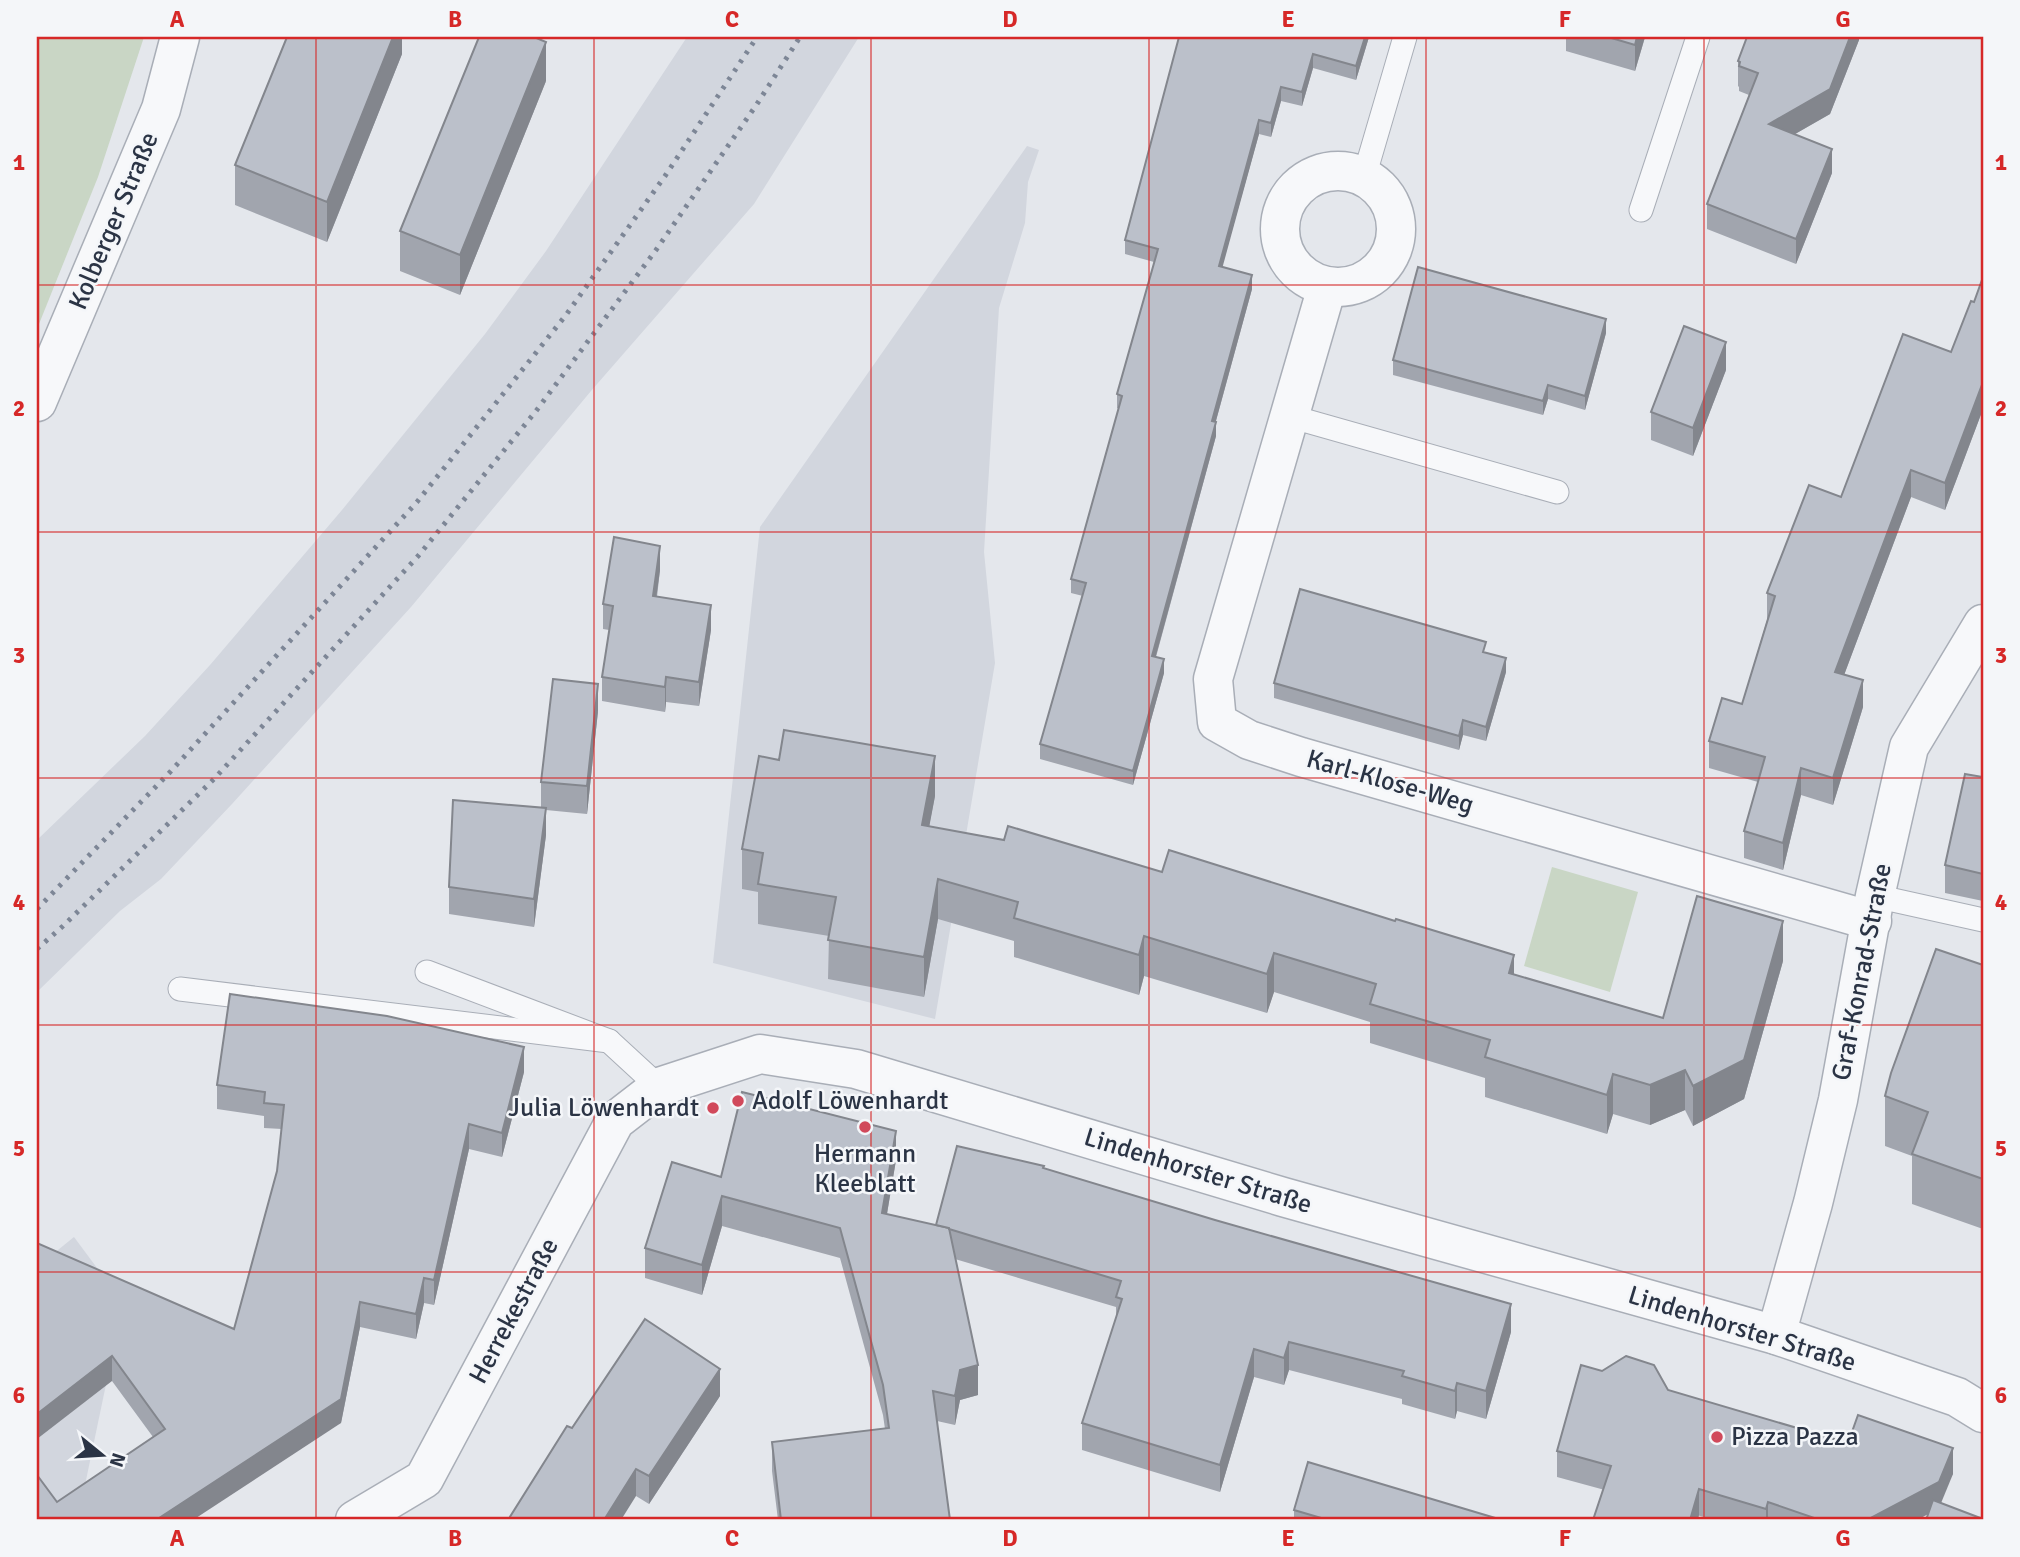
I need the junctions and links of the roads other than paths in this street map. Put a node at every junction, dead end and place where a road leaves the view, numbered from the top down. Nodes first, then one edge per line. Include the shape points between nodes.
1 (180, 37) edge
2 (1405, 37) edge
3 (1698, 37) edge
4 (1364, 177) junction
5 (1641, 210) dead end
6 (1327, 287) junction
7 (37, 402) edge
8 (1289, 416) junction
9 (1557, 492) dead end
10 (1983, 624) edge
11 (1873, 909) junction
12 (1983, 920) edge
13 (427, 972) dead end
14 (180, 989) dead end
15 (609, 1041) junction
16 (659, 1087) junction
17 (1776, 1335) junction
18 (1983, 1413) edge
19 (424, 1479) junction
20 (355, 1520) edge
21 (405, 1520) edge

1 - 7 street, Kolberger Straße via 161,109
2 - 4 lane
3 - 5 lane
4 - 6 street via 1390,202 1396,239 1379,271 1364,282
4 - 6 street via 1346,171 1326,172 1292,192 1282,210 1283,250 1309,281
6 - 8 street, Karl-Klose-Weg
8 - 9 lane
8 - 11 street, Karl-Klose-Weg via 1213,679 1217,722 1249,740 1301,757
10 - 11 street, Graf-Konrad-Straße via 1909,747
11 - 12 lane
11 - 17 street, Graf-Konrad-Straße via 1838,1100
13 - 15 lane
14 - 15 lane
15 - 16 lane
16 - 17 street, Lindenhorster Straße via 760,1054 856,1069 1283,1197
16 - 19 street, Herrekestraße via 615,1121
17 - 18 street, Lindenhorster Straße via 1957,1397
19 - 20 street
19 - 21 street, Herrekestraße

